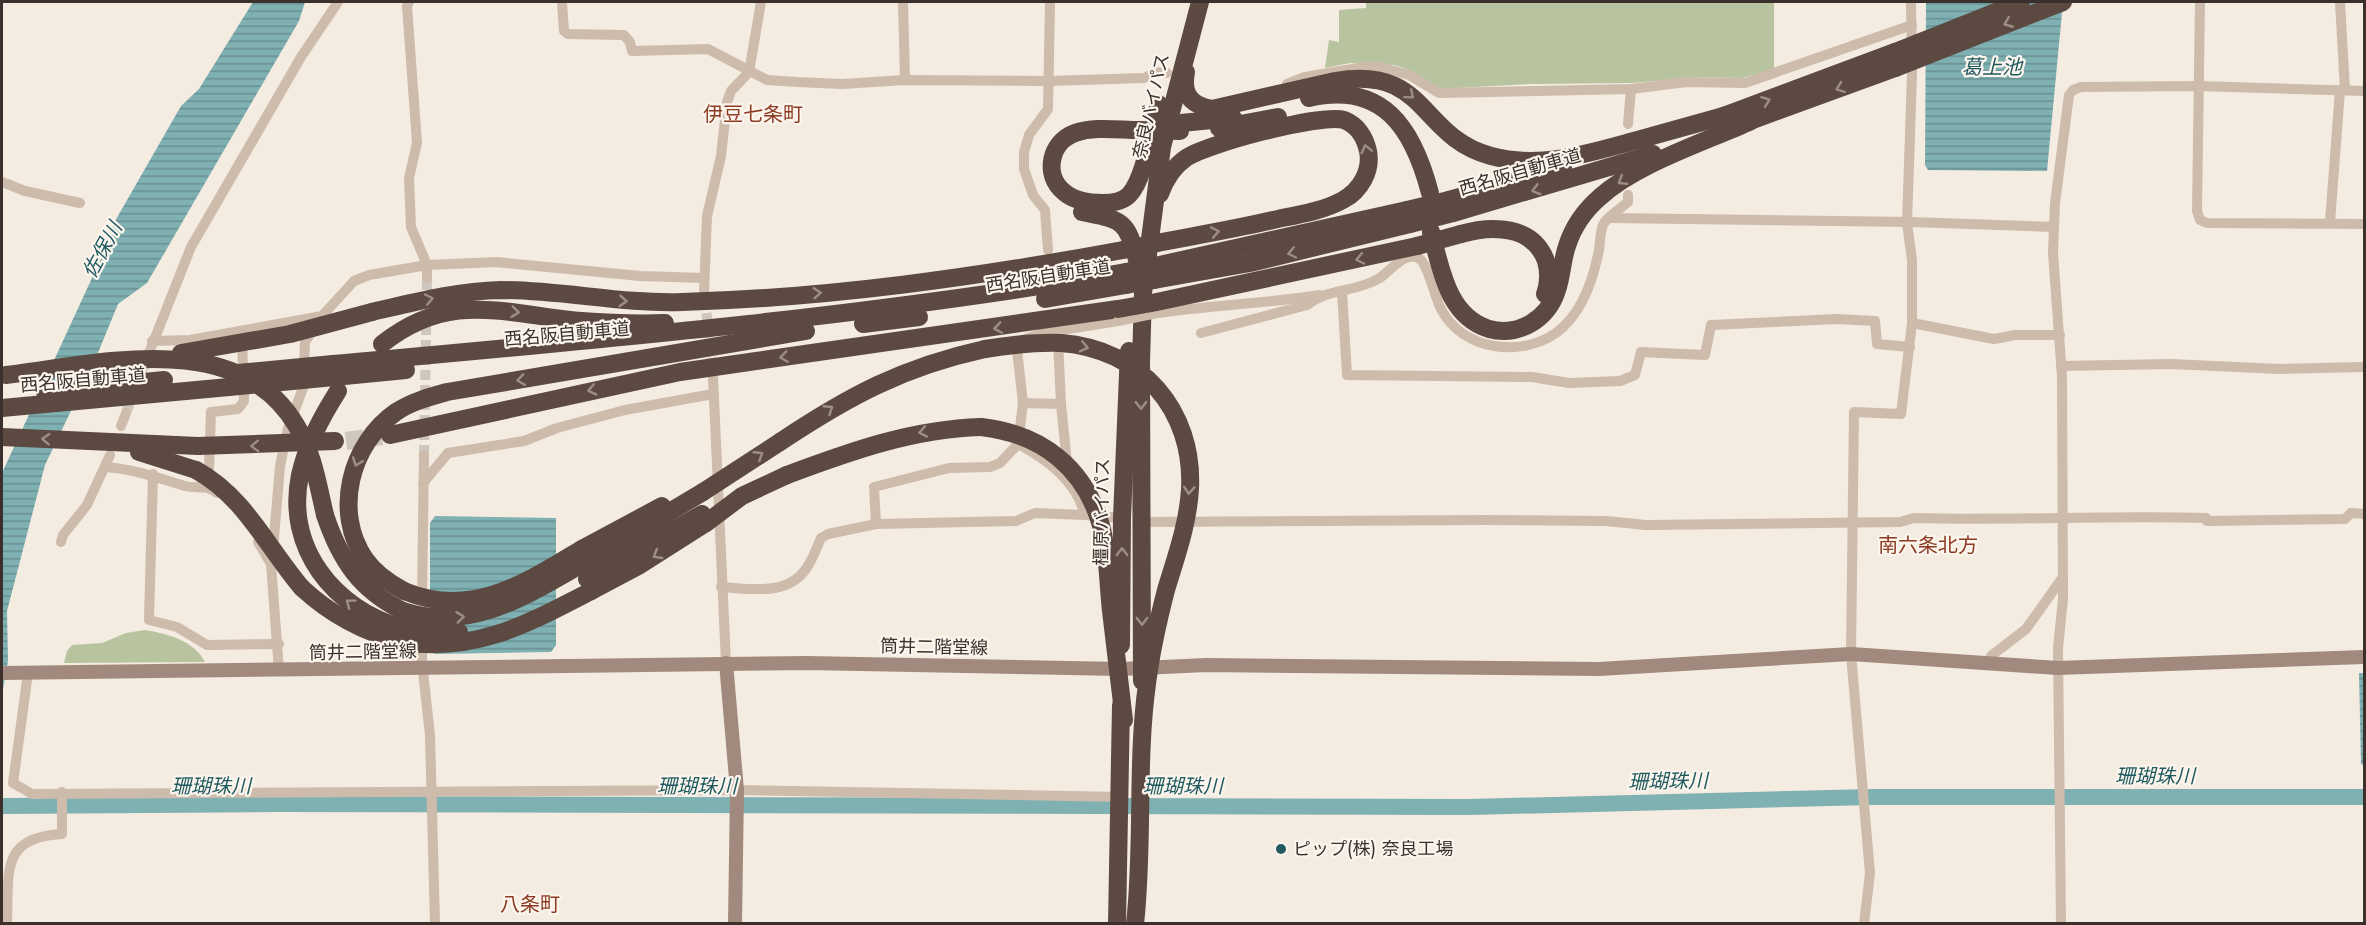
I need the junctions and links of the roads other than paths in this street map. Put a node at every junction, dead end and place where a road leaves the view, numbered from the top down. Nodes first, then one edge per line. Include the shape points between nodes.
1 (338, 2) edge
2 (409, 2) edge
3 (562, 2) edge
4 (761, 2) edge
5 (903, 2) edge
6 (1050, 2) edge
7 (1187, 2) edge
8 (1200, 2) edge
9 (1204, 2) edge
10 (1911, 2) edge
11 (2021, 2) edge
12 (2062, 2) edge
13 (2200, 2) edge
14 (2340, 2) edge
15 (1912, 25) junction
16 (1895, 60) junction
17 (749, 72) junction
18 (1167, 73) junction
19 (905, 80) junction
20 (1049, 81) junction
21 (1287, 84) dead end
22 (2198, 86) junction
23 (1631, 89) junction
24 (2342, 90) junction
25 (2364, 91) edge
26 (1159, 104) junction
27 (1277, 112) junction
28 (1731, 114) junction
29 (1751, 121) junction
30 (1232, 123) junction
31 (1628, 123) dead end
32 (1140, 126) junction
33 (2, 182) edge
34 (1426, 194) dead end
35 (1628, 195) dead end
36 (80, 203) dead end
37 (1451, 207) junction
38 (1611, 218) junction
39 (1151, 222) junction
40 (2330, 222) junction
41 (1907, 223) junction
42 (2364, 224) edge
43 (2054, 226) junction
44 (1048, 250) dead end
45 (427, 265) junction
46 (1128, 267) junction
47 (427, 278) tunnel mouth
48 (704, 278) junction
49 (1342, 291) junction
50 (704, 292) tunnel mouth
51 (1320, 295) junction
52 (891, 308) junction
53 (1152, 308) junction
54 (1118, 315) junction
55 (322, 316) junction
56 (1912, 323) junction
57 (806, 331) junction
58 (242, 332) junction
59 (1201, 333) dead end
60 (2060, 334) junction
61 (1058, 336) dead end
62 (152, 341) junction
63 (382, 344) dead end
64 (1910, 346) junction
65 (137, 362) junction
66 (2061, 366) junction
67 (2364, 367) edge
68 (4, 375) edge
69 (712, 377) tunnel mouth
70 (335, 378) junction
71 (112, 392) junction
72 (713, 394) junction
73 (2, 396) edge
74 (1023, 403) junction
75 (1061, 404) junction
76 (2, 408) edge
77 (126, 413) tunnel mouth
78 (121, 426) dead end
79 (390, 435) tunnel mouth
80 (2, 437) edge
81 (341, 441) tunnel mouth
82 (90, 442) junction
83 (1018, 444) junction
84 (110, 455) dead end
85 (424, 455) tunnel mouth
86 (105, 467) junction
87 (153, 474) junction
88 (198, 478) junction
89 (1069, 482) junction
90 (423, 483) junction
91 (2364, 514) edge
92 (1085, 515) junction
93 (2062, 516) junction
94 (1122, 518) junction
95 (1142, 522) junction
96 (1855, 522) junction
97 (876, 524) junction
98 (61, 542) dead end
99 (271, 564) junction
100 (586, 570) junction
101 (2063, 577) junction
102 (721, 587) junction
103 (402, 627) junction
104 (279, 644) junction
105 (1851, 654) junction
106 (2364, 657) edge
107 (726, 663) junction
108 (1988, 664) junction
109 (1142, 666) junction
110 (2058, 668) junction
111 (422, 669) junction
112 (1121, 669) junction
113 (279, 671) junction
114 (24, 673) junction
115 (2, 674) edge
116 (432, 792) junction
117 (736, 792) junction
118 (62, 795) junction
119 (1121, 798) junction
120 (7, 924) edge
121 (435, 924) edge
122 (735, 924) edge
123 (1118, 924) edge
124 (1136, 924) edge
125 (1864, 924) edge
126 (2061, 924) edge

1 - 62 street via 301,57 191,247
2 - 45 street via 406,6 417,143 409,178 411,226
3 - 17 street via 564,31 568,34 624,35 632,51 708,49
4 - 17 street
5 - 19 street
6 - 20 street
7 - 18 highway, 奈良バイパス
8 - 39 highway, 奈良バイパス via 1168,120
9 - 30 highway via 1187,66 1185,92 1191,101
10 - 15 street
11 - 16 highway, 西名阪自動車道, bridge
12 -> 16 highway, 西名阪自動車道, bridge
13 - 22 street
14 - 24 street
15 - 23 street via 1745,83 1686,82
15 - 41 street
28 -> 16 highway, 西名阪自動車道
16 -> 29 highway, 西名阪自動車道
17 - 19 street via 767,80 831,84
17 - 48 street via 727,102 721,156 707,216
18 - 20 street via 1157,72 1144,78
18 - 26 highway, 奈良バイパス
19 - 20 street
20 - 44 street via 1048,110 1029,135 1024,152 1024,169 1033,195 1045,210
21 - 23 street via 1347,68 1379,67 1409,75 1439,93
22 - 24 street
22 - 40 street via 2200,220 2264,224
22 - 43 street via 2078,88 2070,92
23 - 31 street
24 - 25 street
24 - 40 street
26 - 32 highway via 1140,174 1128,195 1116,202 1090,202 1070,197 1058,186 1052,172 1052,156 1060,142 1085,130
26 - 46 highway, 橿原バイパス
27 -> 28 highway via 1351,78 1380,79 1405,90 1443,128 1470,148 1525,162 1562,160
27 - 30 highway
27 - 30 highway via 1257,128
27 - 30 highway via 1254,106
27 - 34 highway via 1332,105 1353,106 1375,114 1393,129 1406,148
46 -> 27 highway, bridge via 1157,243 1327,208 1357,190 1364,179 1369,155 1366,143 1352,125 1331,118
28 - 37 highway, 西名阪自動車道
29 -> 37 highway, 西名阪自動車道 via 1632,160
29 -> 53 highway, bridge via 1641,170 1599,197 1570,238 1558,289 1548,309 1522,328 1501,331 1471,320 1444,280 1436,230 1453,276 1472,307 1487,317 1508,320 1537,306 1549,278 1545,258 1533,242 1517,232 1498,228 1461,234 1417,246
30 - 32 highway
30 - 39 highway via 1176,166 1160,192
32 - 46 highway via 1089,121 1068,125 1048,141 1040,167 1045,186 1056,200 1074,210 1113,218 1125,226
33 - 36 street
35 - 38 street via 1628,202
37 - 46 highway, 西名阪自動車道, bridge via 1292,254 1155,273
38 - 41 street
38 - 49 street via 1604,224 1598,258 1581,306 1554,334 1523,346 1503,348 1467,337 1443,312 1422,260 1415,257 1406,257 1378,279
39 -> 95 highway via 1141,326
40 - 42 street
41 - 43 street
41 - 56 street via 1912,260
43 - 60 street
45 - 47 street
45 - 48 street via 496,262
45 - 55 street via 354,281
46 - 52 highway, 西名阪自動車道
46 - 57 highway, 西名阪自動車道 via 970,310
65 -> 46 highway, bridge via 247,342 442,296 501,290 652,303 833,292 986,273
46 - 94 highway, 橿原バイパス
48 - 50 street
49 - 51 street
49 - 64 street via 1347,375 1532,377 1569,383 1620,381 1635,375 1641,352 1705,355 1711,325 1875,321 1877,344
51 - 53 street
51 - 59 street via 1306,305
63 -> 52 highway via 412,323 460,310 654,323 737,321
52 - 70 highway, 西名阪自動車道 via 623,338
53 - 54 highway, bridge
54 - 74 street via 1022,339 1017,350
54 -> 79 highway via 680,372
55 - 58 street
55 - 99 street via 305,342 303,388 288,428 280,466
56 - 60 street via 1994,339
56 - 64 street
57 - 70 highway, 西名阪自動車道
57 -> 100 highway, bridge via 447,392 395,412 367,441 358,457 349,512 357,542 376,573 404,591 435,601 454,602 494,595 532,579
58 - 62 street
58 - 88 street via 244,401 238,408 211,412 209,468
60 - 66 street
61 - 75 street
62 - 65 street
64 - 96 street via 1901,414 1854,412
65 - 68 highway, bridge
65 - 103 highway, bridge via 205,363 227,368 266,390 288,412 303,436 333,539 349,570
66 - 67 street
66 - 93 street
69 - 72 street
70 - 71 highway, 西名阪自動車道, bridge via 228,381
103 -> 70 highway via 368,615 333,590 319,572 301,534 297,495 303,466
71 - 73 highway, 西名阪自動車道
71 - 76 highway, 西名阪自動車道
72 - 90 street via 625,410 524,441 447,453
72 - 102 street
74 - 75 street
74 - 83 street
75 - 89 street
77 - 78 street
82 -> 80 highway
81 -> 82 highway, bridge via 198,446
82 - 88 highway via 152,454
83 - 89 street
83 - 97 street via 990,467 949,468 874,487
84 - 86 street
85 - 90 street
86 - 87 street
86 - 98 street via 87,505
87 - 88 street via 188,487
87 - 104 street via 149,620 177,627 207,645
88 - 99 street via 234,511
88 - 103 highway, bridge via 226,489 302,588 337,616 378,636
89 - 92 street
90 - 111 street
91 - 93 street via 2351,513 2344,519 2207,521
92 - 94 street
92 - 97 street via 1035,513 1016,521
93 - 96 street
93 - 101 street
112 -> 94 highway, 橿原バイパス
95 - 96 street
95 -> 109 highway
96 - 105 street
97 - 102 street via 821,538 802,575 776,589
99 - 104 street
100 - 103 highway, bridge via 514,617 475,629 438,632
123 -> 100 highway, bridge via 1124,856 1124,720 1106,553 1089,494 1065,463 1043,446 1017,433 981,427 896,438 787,475 704,519
100 -> 124 highway, bridge via 651,510 726,477 868,387 926,364 984,349 1047,343 1103,352 1135,369 1173,409 1182,427 1188,448 1190,491 1159,619 1143,721
101 - 108 street via 2026,629 1991,656
101 - 110 street
102 - 107 street
104 - 113 street
105 - 108 main road, 筒井二階堂線
105 - 109 main road, 筒井二階堂線 via 1599,669
105 - 125 street via 1870,873
106 - 110 main road, 筒井二階堂線
107 - 111 main road, 筒井二階堂線
107 - 112 main road, 筒井二階堂線
107 - 117 main road
108 - 110 main road, 筒井二階堂線
109 - 112 main road, 筒井二階堂線
109 - 124 highway, bridge via 1142,820
110 - 126 street
111 - 113 main road, 筒井二階堂線
111 - 116 street
112 - 119 highway, 橿原バイパス
113 - 114 main road, 筒井二階堂線
114 - 115 main road, 筒井二階堂線
114 - 118 street via 13,783 32,794
116 - 117 street
116 - 118 street
116 - 121 street
117 - 119 street
117 - 122 main road
118 - 120 street via 62,834 33,837 13,853
119 - 123 highway, 橿原バイパス

